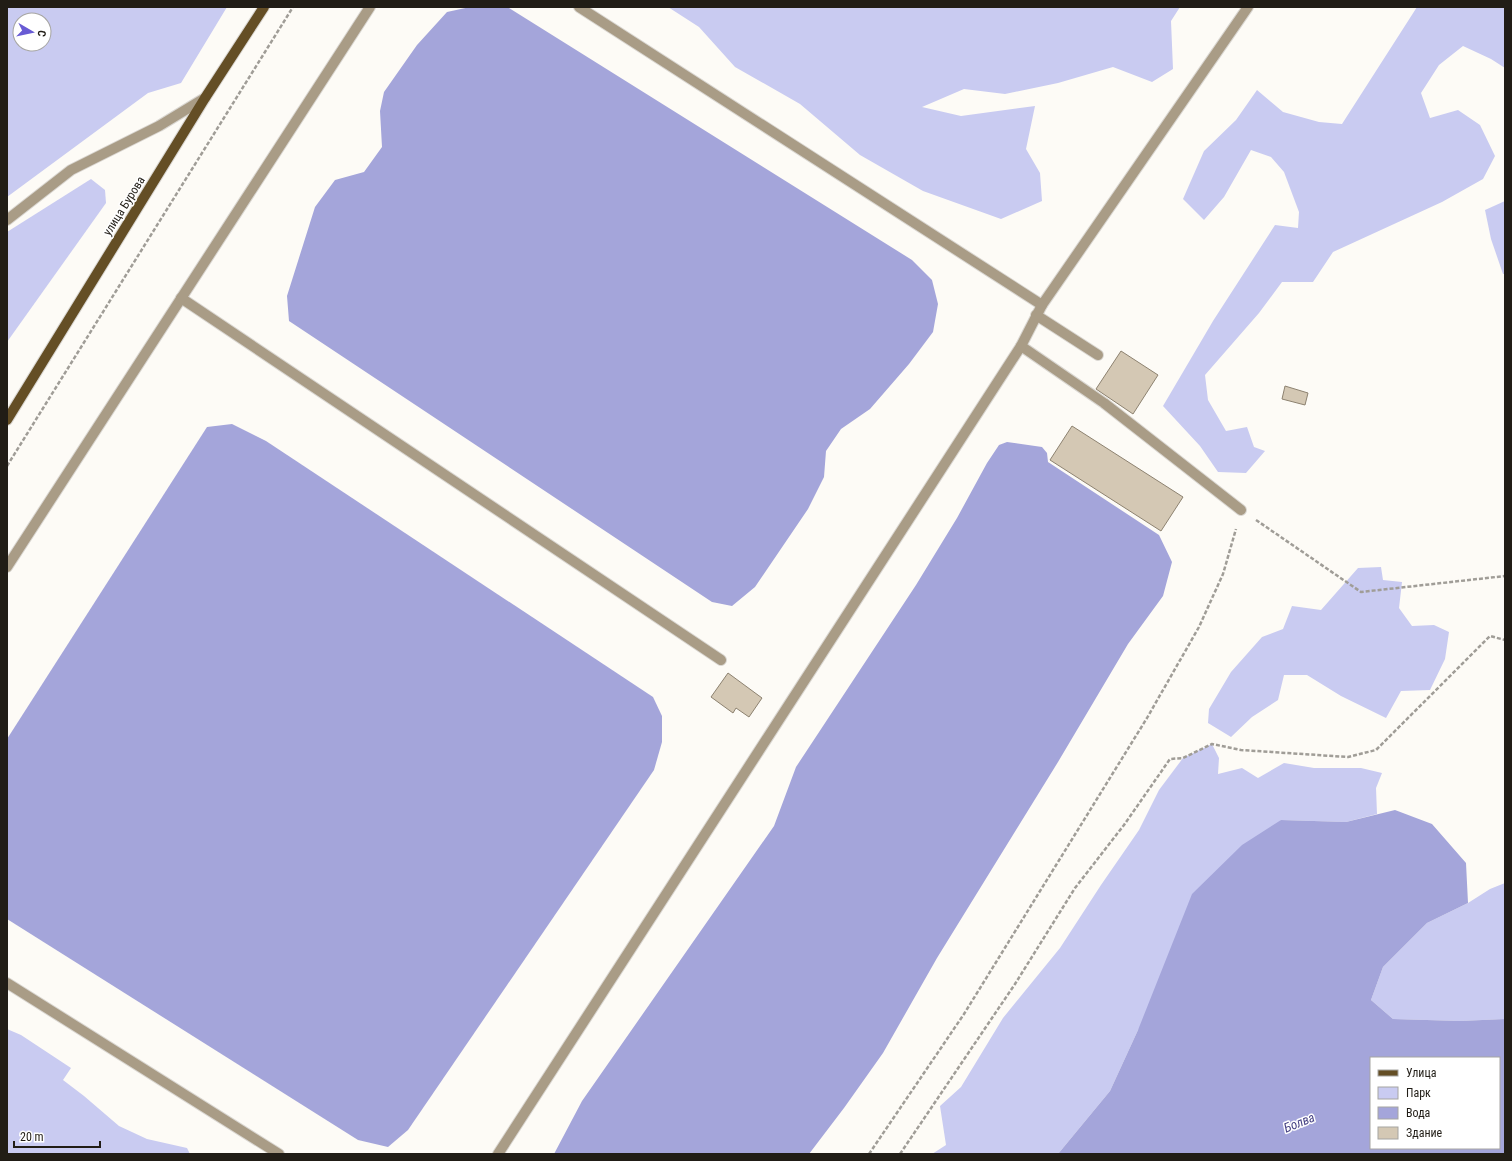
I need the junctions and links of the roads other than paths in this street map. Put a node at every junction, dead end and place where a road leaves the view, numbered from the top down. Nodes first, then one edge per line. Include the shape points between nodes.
1 (264, 7) edge
2 (370, 7) edge
3 (578, 7) edge
4 (1248, 7) edge
5 (206, 98) junction
6 (7, 220) edge
7 (181, 298) junction
8 (1042, 305) junction
9 (1036, 316) junction
10 (1021, 346) junction
11 (1098, 355) dead end
12 (7, 420) edge
13 (1241, 510) road end
14 (7, 568) edge
15 (721, 660) dead end
16 (7, 983) edge
17 (279, 1154) edge
18 (498, 1154) edge

1 - 5 main road, улица Бурова
2 - 7 lane
3 - 8 lane
4 - 8 lane
5 - 6 lane via 159,126 71,170
5 - 12 main road, улица Бурова
7 - 14 lane
7 - 15 lane
8 - 9 lane
9 - 10 lane
9 - 11 lane
10 - 13 lane via 1104,403
10 - 18 lane
16 - 17 lane

